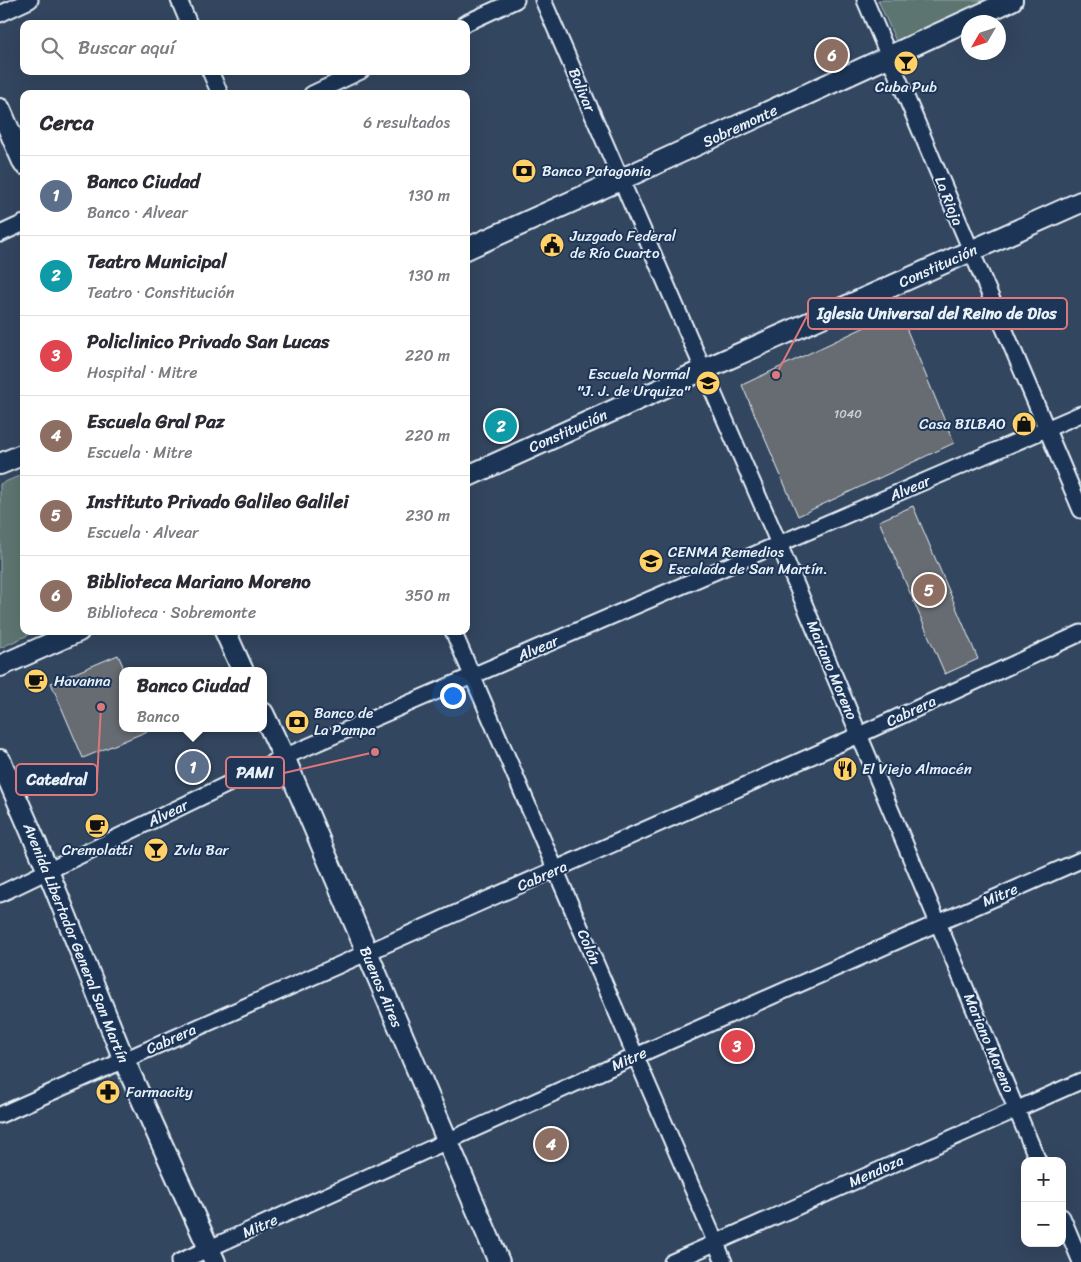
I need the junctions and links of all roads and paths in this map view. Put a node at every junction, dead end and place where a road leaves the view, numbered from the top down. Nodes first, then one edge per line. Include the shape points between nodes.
1 (30, 0) edge
2 (179, 0) edge
3 (516, 0) edge
4 (543, 0) edge
5 (865, 0) edge
6 (1012, 0) edge
7 (0, 14) edge
8 (188, 20) edge
9 (470, 21) edge
10 (890, 57) junction
11 (212, 75) edge
12 (352, 75) edge
13 (218, 90) edge
14 (321, 90) edge
15 (0, 109) edge
16 (20, 155) edge
17 (620, 180) junction
18 (1081, 202) edge
19 (20, 225) edge
20 (0, 234) edge
21 (470, 246) edge
22 (970, 251) junction
23 (703, 370) junction
24 (1081, 414) edge
25 (1046, 429) junction
26 (20, 456) edge
27 (0, 464) edge
28 (470, 476) edge
29 (1081, 510) edge
30 (779, 544) junction
31 (1081, 633) edge
32 (70, 635) edge
33 (227, 635) edge
34 (455, 635) edge
35 (0, 666) edge
36 (241, 667) edge
37 (473, 676) junction
38 (267, 721) edge
39 (859, 735) junction
40 (284, 757) junction
41 (0, 760) edge
42 (1081, 860) edge
43 (556, 870) junction
44 (48, 871) junction
45 (0, 894) edge
46 (938, 922) junction
47 (367, 954) junction
48 (636, 1056) junction
49 (124, 1060) junction
50 (1081, 1081) edge
51 (1016, 1109) junction
52 (0, 1115) edge
53 (447, 1142) junction
54 (1036, 1157) edge
55 (1066, 1226) edge
56 (716, 1242) junction
57 (212, 1255) edge
58 (179, 1262) edge
59 (499, 1262) edge
60 (672, 1262) edge
61 (724, 1262) edge
62 (1081, 1262) edge

1 - 7 street
2 - 8 street
3 - 9 street
4 - 17 street, Bolivar
5 - 10 street, La Rioja
6 - 10 main road, Sobremonte
10 - 17 main road, Sobremonte
10 - 22 street, La Rioja
11 - 13 street
12 - 14 street
15 - 16 main road
17 - 21 main road, Sobremonte
17 - 23 street, Mariano Moreno
18 - 22 main road, Constitución
19 - 20 street
22 - 23 main road, Constitución
22 - 25 street, La Rioja
23 - 28 main road, Constitución
23 - 30 street, Mariano Moreno
24 - 25 street, Alvear
25 - 29 street, La Rioja
25 - 30 street, Alvear
26 - 27 main road
30 - 37 street, Alvear
30 - 39 street, Mariano Moreno
31 - 39 street, Cabrera
32 - 35 main road
33 - 36 main road
34 - 37 street, Colón
37 - 40 street, Alvear
37 - 43 street, Colón
38 - 40 main road, Buenos Aires
39 - 43 street, Cabrera
39 - 46 street, Mariano Moreno
40 - 44 street, Alvear
40 - 47 main road, Buenos Aires
41 - 44 main road, Avenida Libertador General San Martín
42 - 46 street, Mitre
43 - 47 street, Cabrera
43 - 48 street, Colón
44 - 45 street, Alvear
44 - 49 main road, Avenida Libertador General San Martín
46 - 48 street, Mitre
46 - 51 street, Mariano Moreno
47 - 49 street, Cabrera
47 - 53 main road, Buenos Aires
48 - 53 street, Mitre
48 - 56 street, Colón
49 - 52 street, Cabrera
49 - 57 main road, Avenida Libertador General San Martín
50 - 51 street, Mendoza
51 - 54 street, Mariano Moreno
51 - 56 street, Mendoza
53 - 57 street, Mitre
53 - 59 main road, Buenos Aires
55 - 62 street
56 - 60 street, Mendoza
56 - 61 street, Colón
57 - 58 street, Mitre

